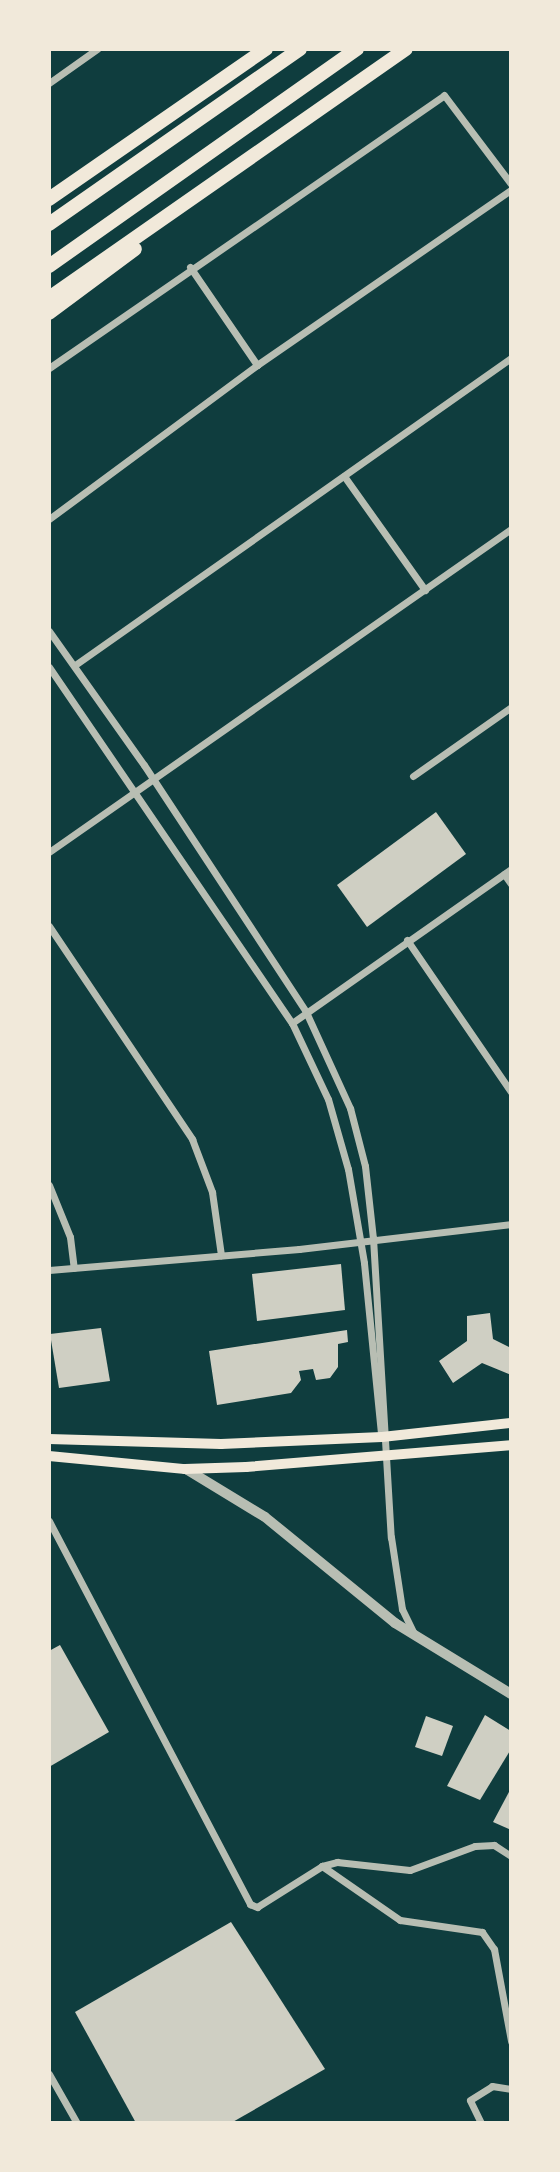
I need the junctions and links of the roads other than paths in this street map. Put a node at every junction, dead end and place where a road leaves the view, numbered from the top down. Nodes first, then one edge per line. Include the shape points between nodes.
1 (97, 49) edge
2 (266, 49) edge
3 (300, 49) edge
4 (356, 49) edge
5 (406, 49) edge
6 (368, 76) junction
7 (49, 83) edge
8 (511, 184) edge
9 (511, 190) edge
10 (49, 199) edge
11 (49, 224) edge
12 (49, 267) edge
13 (190, 267) junction
14 (49, 298) edge
15 (49, 313) edge
16 (511, 358) edge
17 (257, 365) junction
18 (49, 368) edge
19 (344, 476) junction
20 (49, 520) edge
21 (511, 530) edge
22 (425, 590) junction
23 (49, 631) edge
24 (75, 665) junction
25 (49, 667) edge
26 (511, 707) edge
27 (413, 776) dead end
28 (153, 782) junction
29 (136, 795) junction
30 (49, 852) edge
31 (511, 869) edge
32 (504, 874) junction
33 (511, 884) edge
34 (49, 926) edge
35 (407, 940) junction
36 (306, 1012) junction
37 (292, 1023) junction
38 (511, 1092) edge
39 (49, 1185) edge
40 (511, 1224) edge
41 (373, 1238) junction
42 (359, 1239) junction
43 (221, 1255) junction
44 (74, 1268) junction
45 (49, 1270) edge
46 (511, 1423) edge
47 (382, 1437) junction
48 (49, 1439) edge
49 (511, 1445) edge
50 (49, 1456) edge
51 (384, 1457) junction
52 (185, 1469) junction
53 (49, 1521) edge
54 (416, 1636) junction
55 (511, 1694) edge
56 (511, 1856) edge
57 (322, 1866) junction
58 (511, 2041) edge
59 (49, 2074) edge
60 (511, 2089) edge
61 (77, 2123) edge
62 (481, 2123) edge

1 - 7 street
2 - 10 highway
3 - 11 highway
4 - 12 highway
5 - 6 highway
6 - 14 highway
6 - 15 highway via 280,146
8 - 13 street via 444,95
9 - 17 street
13 - 17 street
13 - 18 street
16 - 19 street
17 - 20 street
19 - 22 street
19 - 24 street
21 - 22 street
22 - 28 street
23 - 24 street
24 - 28 street
25 - 29 street
26 - 27 street
28 - 29 street
28 - 36 street
29 - 30 street
29 - 37 street
31 - 32 street
32 - 33 street
32 - 35 street
34 - 43 street via 192,1139 212,1192
35 - 36 street
35 - 38 street
36 - 37 street
36 - 41 street via 341,1084 359,1137
37 - 42 street via 336,1122
39 - 44 street via 70,1237
40 - 41 street
41 - 42 street
41 - 47 street
42 - 43 street
42 - 47 street
43 - 44 street
44 - 45 street
46 - 47 main road
47 - 48 main road via 221,1444
47 - 51 street
49 - 51 main road
50 - 52 main road
51 - 52 main road
51 - 54 street via 397,1584 402,1609
52 - 54 street via 265,1517 374,1609
53 - 57 street via 250,1904 257,1907
54 - 55 street
56 - 57 street via 494,1845 475,1846 410,1870 337,1862
57 - 58 street via 401,1920 474,1929 489,1937
59 - 61 street
60 - 62 street via 492,2086 470,2100

